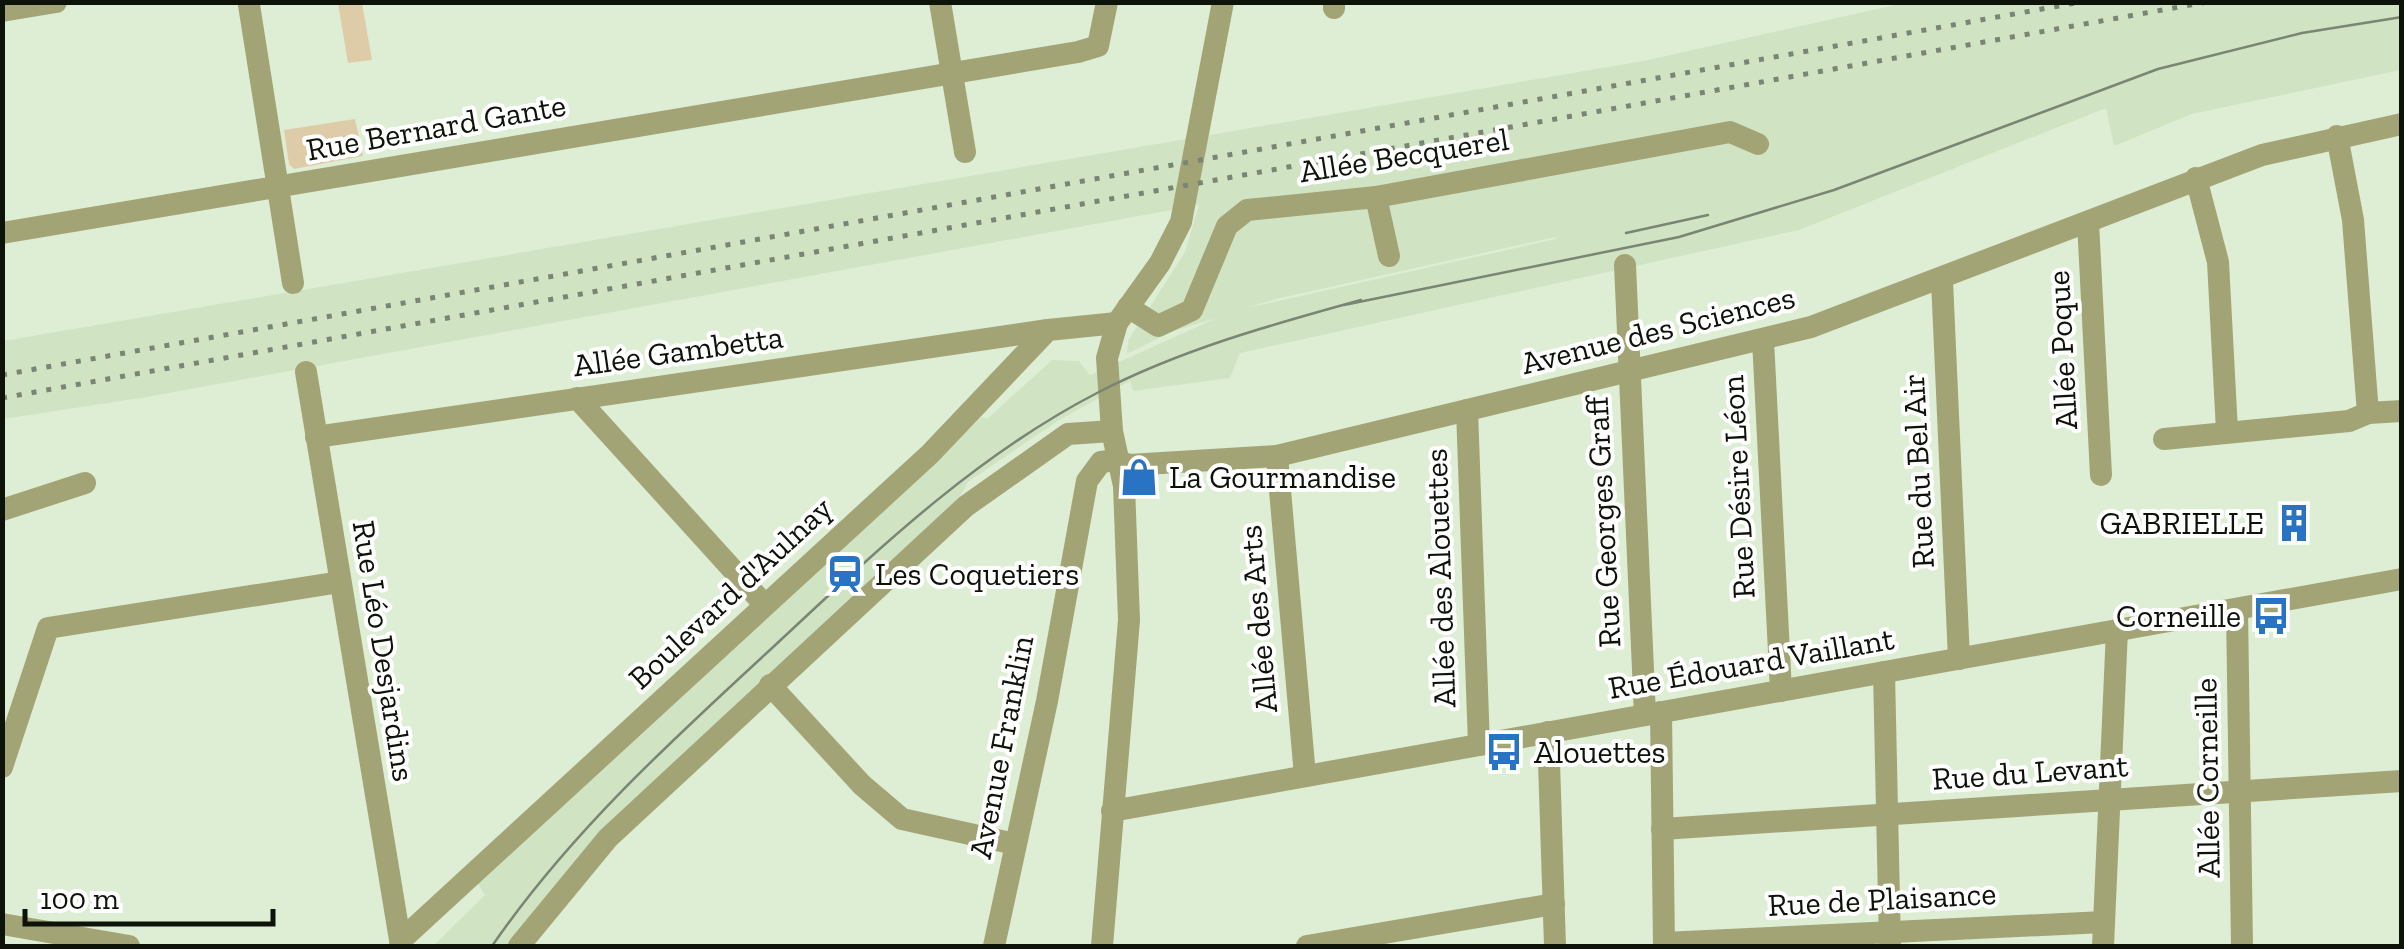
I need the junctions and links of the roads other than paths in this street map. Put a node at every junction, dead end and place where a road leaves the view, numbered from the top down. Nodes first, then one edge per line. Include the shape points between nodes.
1 (56, 2) edge
2 (940, 2) edge
3 (1107, 2) edge
4 (1223, 2) edge
5 (245, 3) edge
6 (2, 12) edge
7 (952, 73) junction
8 (2402, 124) edge
9 (2337, 136) junction
10 (1758, 144) dead end
11 (965, 152) dead end
12 (2196, 178) junction
13 (279, 186) junction
14 (1376, 197) junction
15 (2088, 222) junction
16 (2, 233) edge
17 (1389, 256) dead end
18 (1624, 265) dead end
19 (1942, 281) junction
20 (292, 282) dead end
21 (1123, 315) junction
22 (1048, 330) junction
23 (1763, 340) junction
24 (1629, 370) junction
25 (306, 372) dead end
26 (577, 398) junction
27 (1467, 410) junction
28 (2402, 411) edge
29 (2368, 413) junction
30 (2227, 431) junction
31 (1112, 432) junction
32 (316, 437) junction
33 (2164, 439) dead end
34 (1277, 456) junction
35 (1116, 460) junction
36 (2101, 475) dead end
37 (85, 482) dead end
38 (2, 510) edge
39 (2402, 579) edge
40 (340, 582) junction
41 (764, 604) junction
42 (2236, 609) junction
43 (2116, 630) junction
44 (1959, 659) junction
45 (1884, 672) junction
46 (770, 685) junction
47 (1781, 691) junction
48 (1653, 714) junction
49 (1548, 732) junction
50 (1479, 745) junction
51 (2, 767) edge
52 (1305, 776) junction
53 (2402, 781) edge
54 (2241, 791) junction
55 (2112, 800) junction
56 (1112, 811) junction
57 (1888, 814) junction
58 (1662, 829) junction
59 (1015, 844) junction
60 (1554, 904) junction
61 (2104, 922) junction
62 (2, 924) edge
63 (1890, 938) edge
64 (1394, 939) edge
65 (401, 944) edge
66 (1664, 944) edge
67 (129, 946) edge
68 (519, 946) edge
69 (994, 946) edge
70 (1102, 946) edge
71 (1307, 946) edge
72 (1555, 946) edge
73 (2103, 946) edge
74 (2242, 946) edge

1 - 6 street
2 - 7 street
3 - 7 street, Rue Bernard Gante via 1088,49
4 - 21 street via 1188,200 1173,241
5 - 13 street
7 - 11 street
7 - 13 street, Rue Bernard Gante
8 - 9 street, Avenue des Sciences
9 - 12 street, Avenue des Sciences
9 - 29 street via 2353,220
10 - 14 street, Allée Becquerel via 1730,132
12 - 15 street, Avenue des Sciences
12 - 30 street via 2218,262
13 - 16 street, Rue Bernard Gante
13 - 20 street
14 - 17 street
14 - 21 street, Allée Becquerel via 1247,210 1227,226 1183,318 1158,326
15 - 19 street, Avenue des Sciences
15 - 36 street, Allée Poque
18 - 24 street, Rue Georges Graff
19 - 23 street, Avenue des Sciences
19 - 44 street, Rue du Bel Air
21 - 22 street
21 - 31 street via 1107,358
22 - 26 street, Allée Gambetta
22 - 41 street, Boulevard d'Aulnay via 930,454
23 - 24 street, Avenue des Sciences
23 - 47 street, Rue Désire Léon
24 - 27 street, Avenue des Sciences
24 - 48 street, Rue Georges Graff
25 - 32 street, Rue Léo Desjardins
26 - 32 street, Allée Gambetta
26 - 41 street
27 - 34 street, Avenue des Sciences
27 - 50 street, Allée des Alouettes
28 - 29 street
29 - 30 street via 2349,421
30 - 33 street
31 - 35 street
31 - 46 street via 1068,434 966,506
32 - 40 street, Rue Léo Desjardins
34 - 35 street, Avenue des Sciences via 1129,465
34 - 52 street, Allée des Arts
35 - 56 street via 1124,486 1129,620
35 - 59 street, Avenue Franklin via 1101,462 1086,480
37 - 38 street
39 - 42 street, Rue Édouard Vaillant
40 - 51 street via 48,628
40 - 65 street, Rue Léo Desjardins
41 - 65 street, Boulevard d'Aulnay
42 - 43 street, Rue Édouard Vaillant
42 - 54 street, Allée Corneille
43 - 44 street, Rue Édouard Vaillant
43 - 55 street
44 - 45 street, Rue Édouard Vaillant
45 - 47 street, Rue Édouard Vaillant
45 - 57 street
46 - 59 street via 902,819
46 - 68 street via 608,838
47 - 48 street, Rue Édouard Vaillant
48 - 49 street, Rue Édouard Vaillant
48 - 58 street, Rue Georges Graff
49 - 50 street, Rue Édouard Vaillant
49 - 60 street
50 - 52 street, Rue Édouard Vaillant
52 - 56 street, Rue Édouard Vaillant
53 - 54 street, Rue du Levant
54 - 55 street, Rue du Levant
54 - 74 street, Allée Corneille
55 - 57 street, Rue du Levant
55 - 61 street
56 - 70 street
57 - 58 street, Rue du Levant
57 - 63 street
58 - 66 street, Rue Georges Graff
59 - 69 street, Avenue Franklin
60 - 64 street
60 - 72 street
61 - 63 street, Rue de Plaisance
61 - 73 street
62 - 67 street
63 - 66 street, Rue de Plaisance
64 - 71 street

